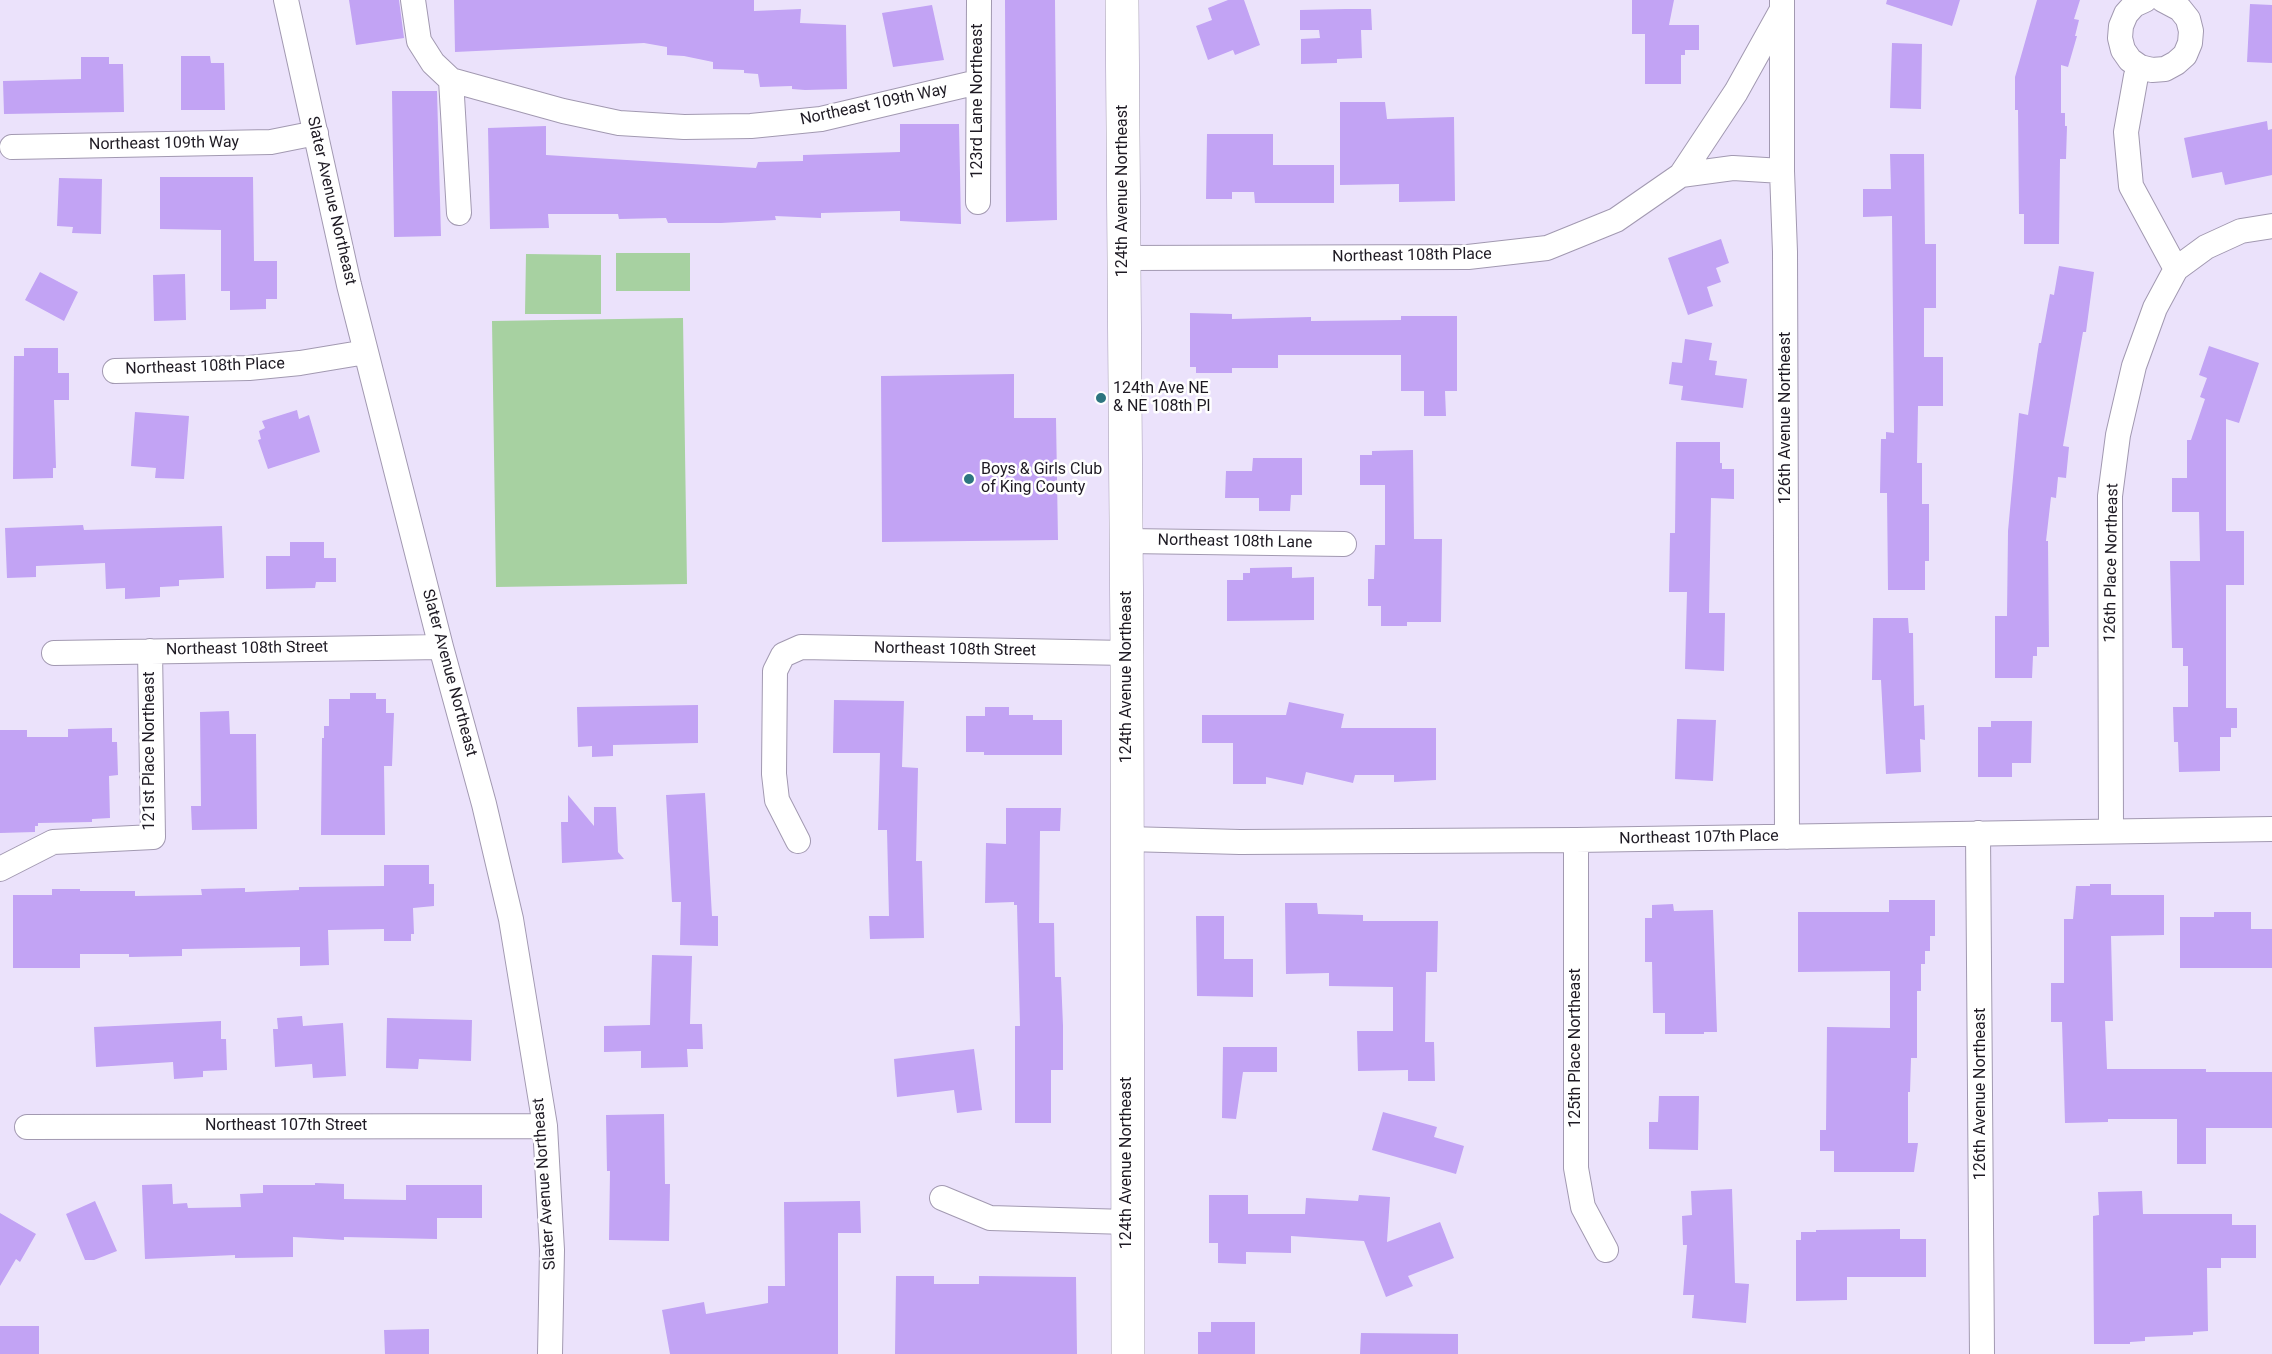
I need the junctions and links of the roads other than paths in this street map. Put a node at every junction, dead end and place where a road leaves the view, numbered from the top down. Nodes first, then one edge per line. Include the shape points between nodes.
1 (286, 0) edge
2 (414, 0) edge
3 (979, 0) edge
4 (1122, 0) edge
5 (2145, 0) edge
6 (2163, 0) edge
7 (1781, 6) edge
8 (2140, 67) junction
9 (452, 80) junction
10 (978, 82) junction
11 (316, 133) junction
12 (12, 147) dead end
13 (1782, 171) junction
14 (1681, 175) junction
15 (978, 202) dead end
16 (459, 213) dead end
17 (2272, 226) edge
18 (1123, 258) junction
19 (2176, 269) junction
20 (366, 352) junction
21 (115, 371) dead end
22 (1127, 541) junction
23 (1344, 544) dead end
24 (441, 646) junction
25 (150, 651) junction
26 (54, 652) dead end
27 (1127, 652) junction
28 (2272, 829) edge
29 (2111, 831) junction
30 (1978, 833) junction
31 (1787, 837) junction
32 (1127, 839) junction
33 (1576, 840) junction
34 (798, 841) dead end
35 (0, 870) edge
36 (545, 1126) junction
37 (27, 1127) dead end
38 (942, 1198) dead end
39 (1127, 1221) junction
40 (1606, 1250) dead end
41 (550, 1354) edge
42 (1128, 1354) edge
43 (1982, 1354) edge

1 - 11 street, Slater Avenue Northeast
2 - 9 street via 419,40 433,63
3 - 10 street, 123rd Lane Northeast
4 - 18 main road, 124th Avenue Northeast
5 - 8 street via 2130,9 2120,38 2123,50
6 - 8 street via 2180,9 2188,19 2190,43 2185,55 2165,69
7 - 13 street, 126th Avenue Northeast
7 - 14 street, Northeast 108th Place via 1736,92
8 - 19 street via 2126,132 2131,186
9 - 10 street, Northeast 109th Way via 563,111 608,120 684,127 821,119
9 - 16 street
10 - 15 street, 123rd Lane Northeast
11 - 12 street, Northeast 109th Way via 271,142
11 - 20 street, Slater Avenue Northeast
13 - 14 street, Northeast 108th Place via 1733,168
13 - 31 street, 126th Avenue Northeast
14 - 18 street, Northeast 108th Place via 1616,220 1547,248 1468,257
17 - 19 street via 2241,231 2206,247
18 - 22 main road, 124th Avenue Northeast
19 - 29 street, 126th Place Northeast via 2155,308 2134,366 2118,435 2110,496
20 - 21 street, Northeast 108th Place via 249,368
20 - 24 street, Slater Avenue Northeast
22 - 23 street, Northeast 108th Lane
22 - 27 main road, 124th Avenue Northeast
24 - 25 street, Northeast 108th Street
24 - 36 street, Slater Avenue Northeast via 511,919
25 - 26 street, Northeast 108th Street
25 - 35 street, 121st Place Northeast via 153,837 53,842
27 - 32 main road, 124th Avenue Northeast
27 - 34 street, Northeast 108th Street via 801,648 783,655 775,671 774,774 777,800
28 - 29 street, Northeast 107th Place
29 - 30 street, Northeast 107th Place
30 - 31 street, Northeast 107th Place
30 - 43 street, 126th Avenue Northeast
31 - 33 street, Northeast 107th Place
32 - 33 street, Northeast 107th Place
32 - 39 main road, 124th Avenue Northeast
33 - 40 street, 125th Place Northeast via 1576,1168 1583,1207
36 - 37 street, Northeast 107th Street
36 - 41 street, Slater Avenue Northeast via 552,1250
38 - 39 street via 990,1218
39 - 42 main road, 124th Avenue Northeast

